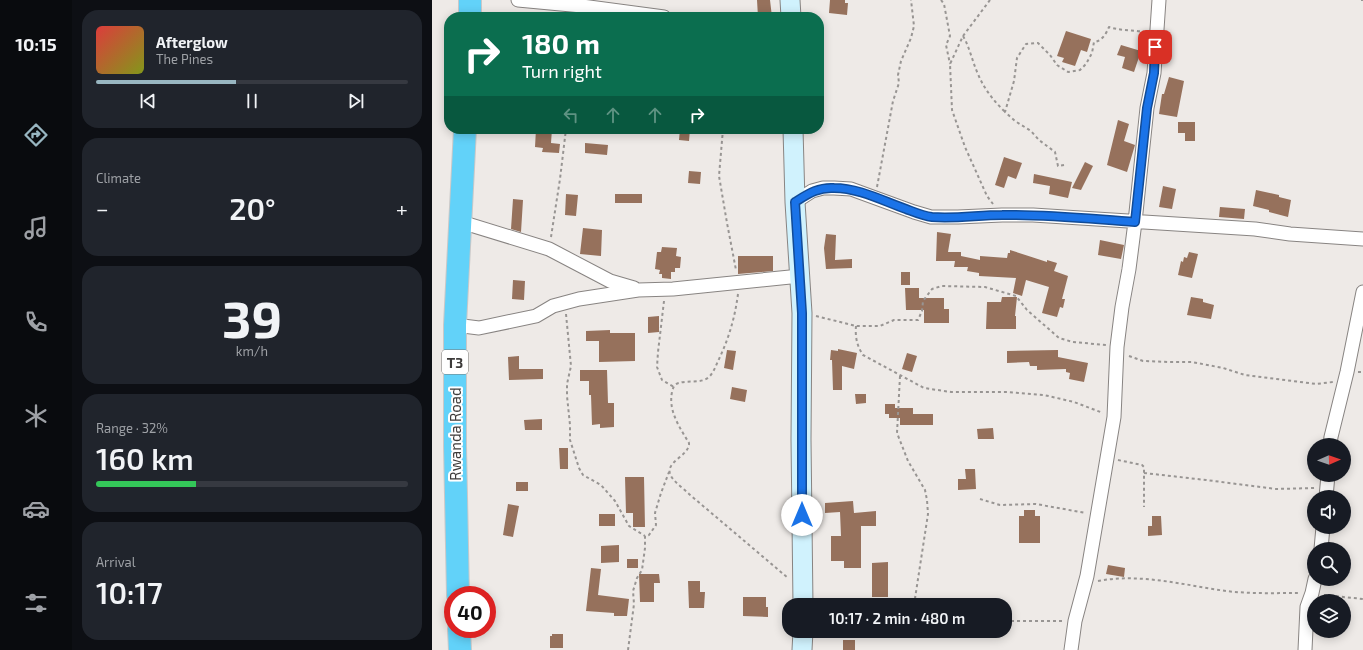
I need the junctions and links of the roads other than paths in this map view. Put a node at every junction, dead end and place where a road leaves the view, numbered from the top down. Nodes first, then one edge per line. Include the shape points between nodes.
1 (470, 0) edge
2 (518, 0) edge
3 (790, 0) edge
4 (1159, 0) edge
5 (470, 12) edge
6 (627, 12) edge
7 (791, 12) edge
8 (465, 134) edge
9 (793, 134) edge
10 (795, 202) junction
11 (461, 222) junction
12 (1135, 222) junction
13 (1363, 239) edge
14 (800, 276) junction
15 (638, 290) junction
16 (1363, 292) edge
17 (455, 326) junction
18 (1331, 438) edge
19 (458, 586) edge
20 (1314, 586) edge
21 (803, 598) edge
22 (459, 638) edge
23 (803, 638) edge
24 (460, 650) edge
25 (802, 650) edge
26 (1071, 650) edge
27 (1305, 650) edge

1 - 5 highway
2 - 6 street
3 - 7 street
4 - 12 street via 1154,73 1147,108
8 - 11 highway, Rwanda Road / T3
9 - 10 street
10 - 12 street via 812,191 823,188 851,189 931,217 1033,215
10 - 14 street
11 - 15 street via 549,249 610,281
11 - 17 highway, Rwanda Road / T3
12 - 13 street
12 - 26 street via 1117,351 1114,417
14 - 15 street via 673,290
14 - 21 street
15 - 17 street via 565,302 536,316 479,328
16 - 18 street
17 - 19 highway, Rwanda Road / T3
20 - 27 street via 1307,607
22 - 24 highway
23 - 25 street

